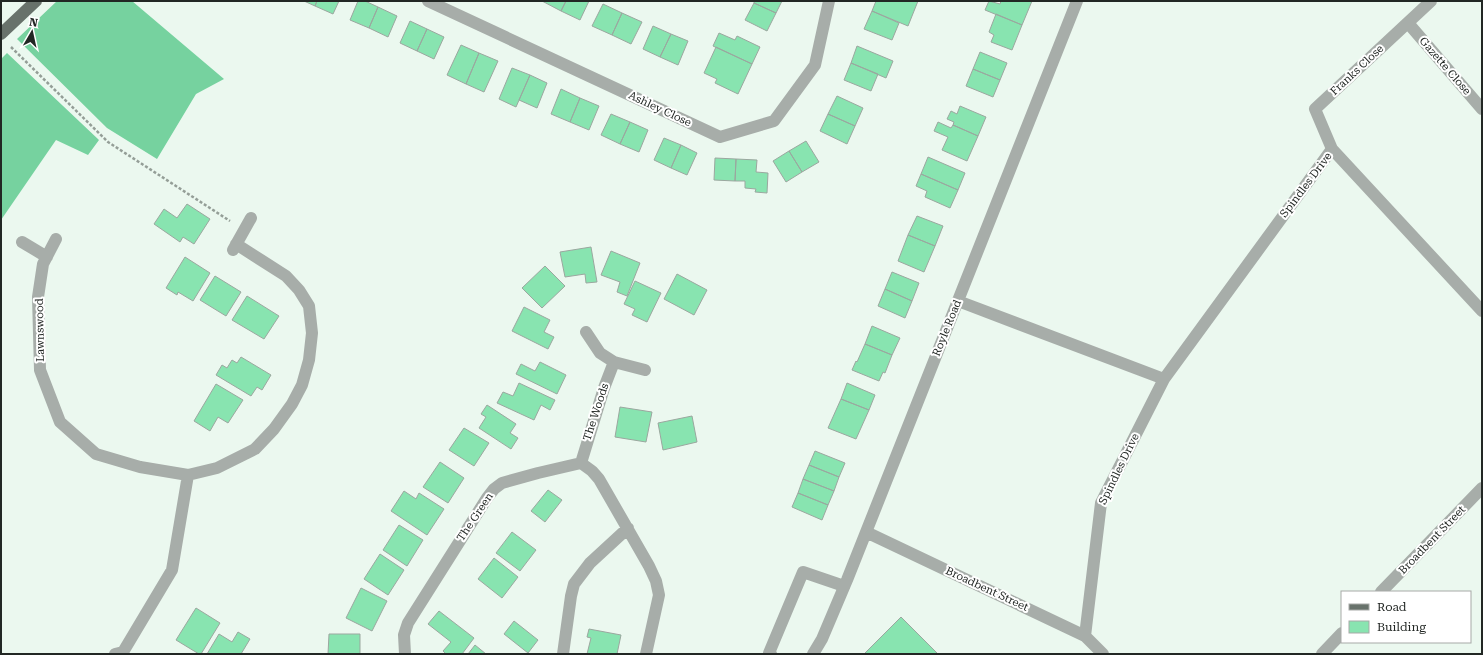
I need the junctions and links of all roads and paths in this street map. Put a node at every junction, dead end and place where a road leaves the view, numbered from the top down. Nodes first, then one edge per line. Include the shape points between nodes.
1 (36, 1) edge
2 (428, 1) edge
3 (829, 1) edge
4 (1077, 1) edge
5 (1431, 1) edge
6 (1408, 23) junction
7 (4, 38) edge
8 (1482, 109) edge
9 (1332, 149) junction
10 (251, 218) dead end
11 (244, 230) junction
12 (56, 239) dead end
13 (22, 242) dead end
14 (47, 257) junction
15 (958, 301) junction
16 (1482, 311) edge
17 (586, 332) dead end
18 (614, 362) junction
19 (645, 370) dead end
20 (1164, 379) junction
21 (581, 463) junction
22 (188, 474) junction
23 (1482, 488) edge
24 (628, 528) junction
25 (866, 532) junction
26 (844, 586) junction
27 (1382, 591) edge
28 (1341, 634) edge
29 (1085, 636) junction
30 (121, 653) edge
31 (405, 654) edge
32 (563, 654) edge
33 (646, 654) edge
34 (771, 654) edge
35 (814, 654) edge
36 (1103, 654) edge
37 (1322, 654) edge

1 - 7 main road
2 - 3 street, Ashley Close via 720,137 774,121 814,65
4 - 15 street, Royle Road
5 - 6 street, Franks Close
6 - 8 street, Gazette Close
6 - 9 street, Franks Close via 1315,109
7 - 11 path via 108,142
9 - 16 street, Spindles Drive
9 - 20 street, Spindles Drive
10 - 11 street
11 - 22 street, Lawnswood via 234,247 286,276 300,290 309,306 312,334 309,360 302,385 292,404 255,449 217,468
12 - 14 street, Lawnswood
13 - 14 street
14 - 22 street, Lawnswood via 43,264 38,297 40,370 60,422 96,454 140,467
15 - 20 street
15 - 25 street, Royle Road
17 - 18 street via 600,352
18 - 19 street
18 - 21 street, The Woods
20 - 29 street, Spindles Drive via 1101,502
21 - 24 street via 592,470 599,479
21 - 31 street, The Green via 502,483 494,489 408,623 404,635
22 - 30 street via 172,570
23 - 27 street, Broadbent Street
24 - 32 street via 590,563 574,584
24 - 33 street via 649,566 659,595
25 - 26 street, Royle Road
25 - 29 street, Broadbent Street
26 - 34 street via 803,572 769,653
26 - 35 street, Royle Road
28 - 37 street
29 - 36 street, Broadbent Street

